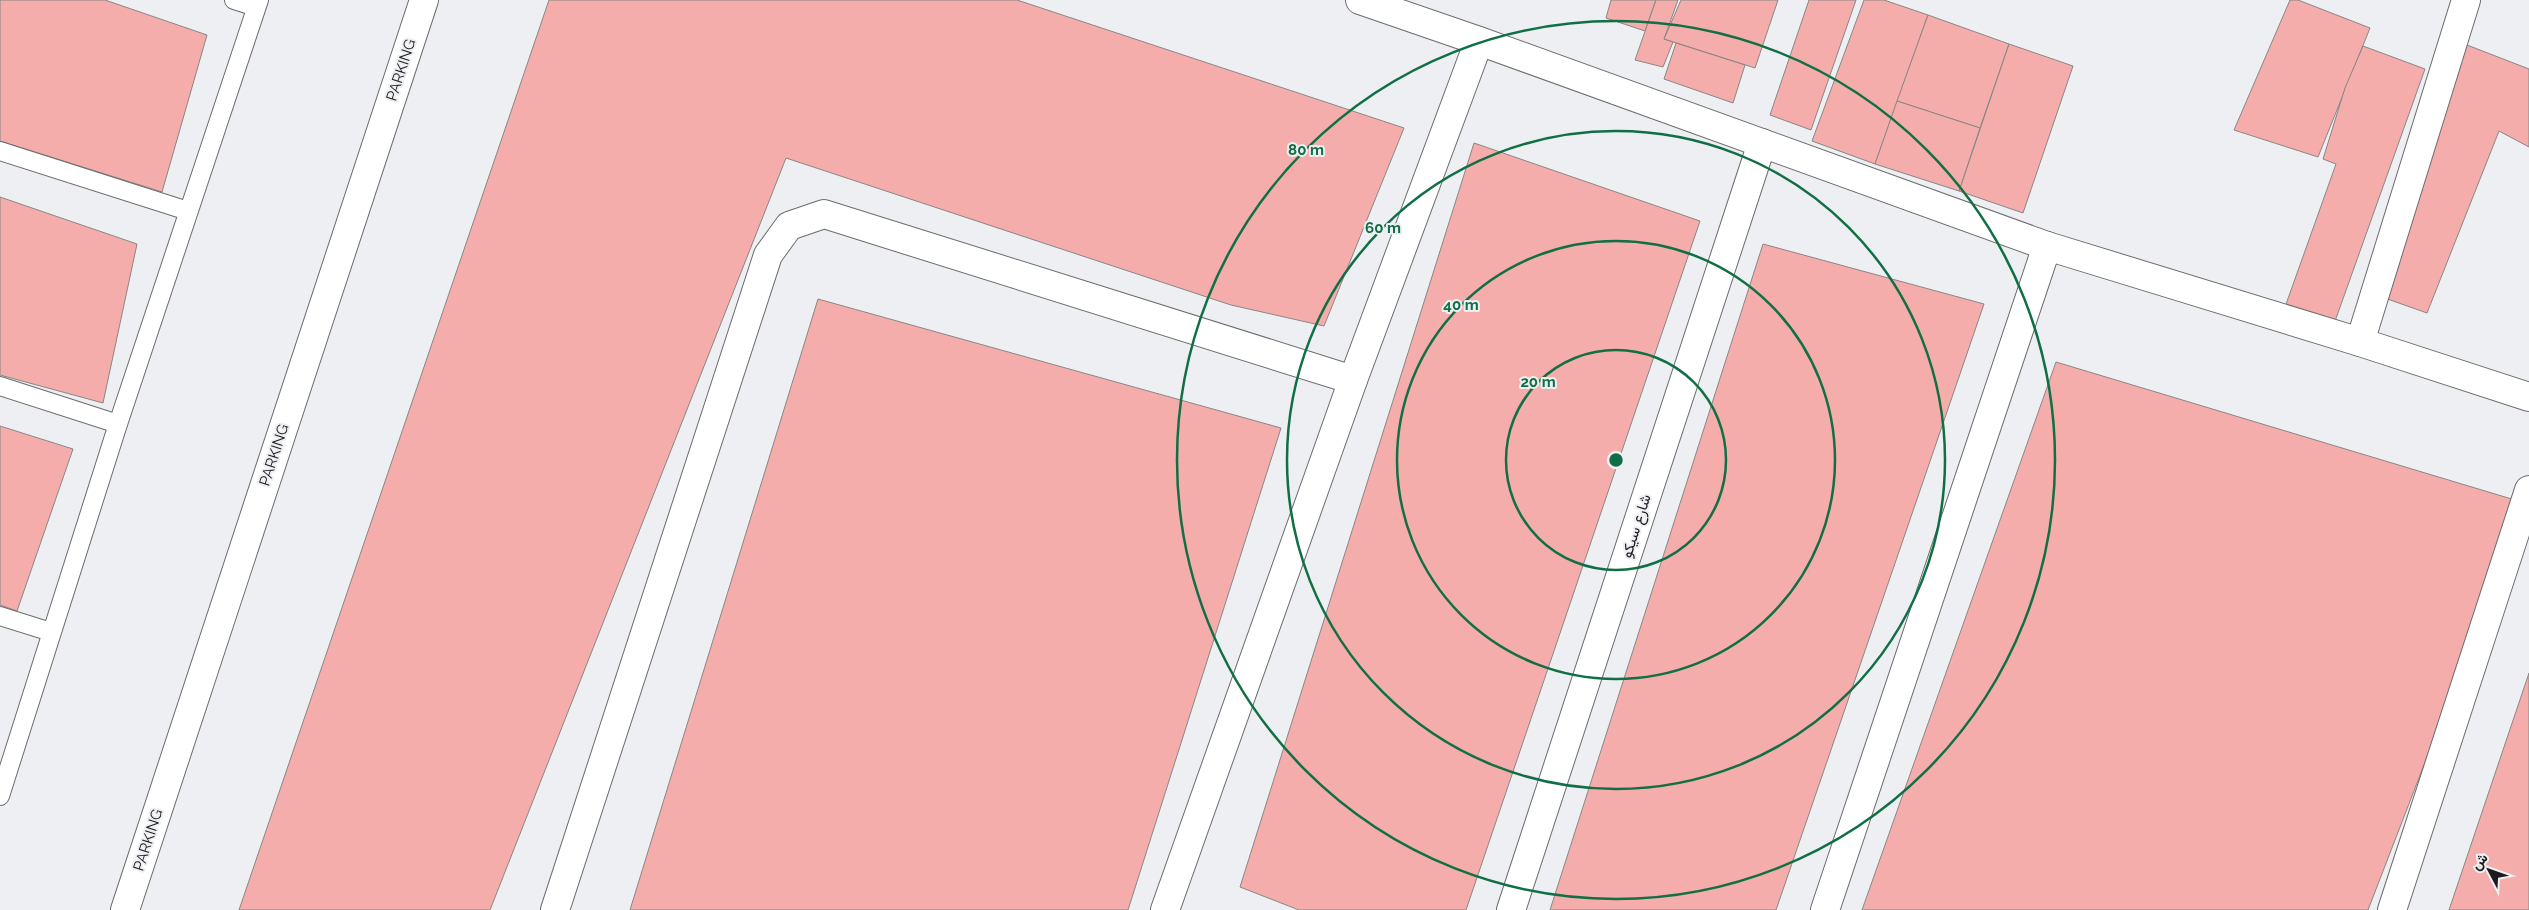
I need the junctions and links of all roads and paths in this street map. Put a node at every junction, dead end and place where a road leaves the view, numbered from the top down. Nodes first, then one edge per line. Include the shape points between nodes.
1 (234, 0) edge
2 (424, 0) edge
3 (1360, 0) edge
4 (2466, 0) edge
5 (257, 4) edge
6 (1479, 41) junction
7 (1762, 143) junction
8 (0, 151) edge
9 (188, 211) junction
10 (2047, 246) junction
11 (2360, 342) junction
12 (1353, 380) junction
13 (0, 386) edge
14 (2529, 397) edge
15 (118, 424) junction
16 (2529, 490) edge
17 (0, 616) edge
18 (51, 632) junction
19 (0, 796) edge
20 (125, 910) edge
21 (555, 910) edge
22 (1166, 910) edge
23 (1511, 910) edge
24 (1825, 910) edge
25 (2392, 910) edge

1 - 5 lane
2 - 20 street, PARKING
3 - 6 street
4 - 11 street
5 - 9 lane
6 - 7 street
6 - 12 street
7 - 10 street
7 - 23 street, شارع سيكو
8 - 9 lane
9 - 15 lane
10 - 11 street
10 - 24 street
11 - 14 street
12 - 21 street via 824,214 789,226 768,255
12 - 22 street
13 - 15 lane
15 - 18 lane
16 - 25 street
17 - 18 lane
18 - 19 lane

